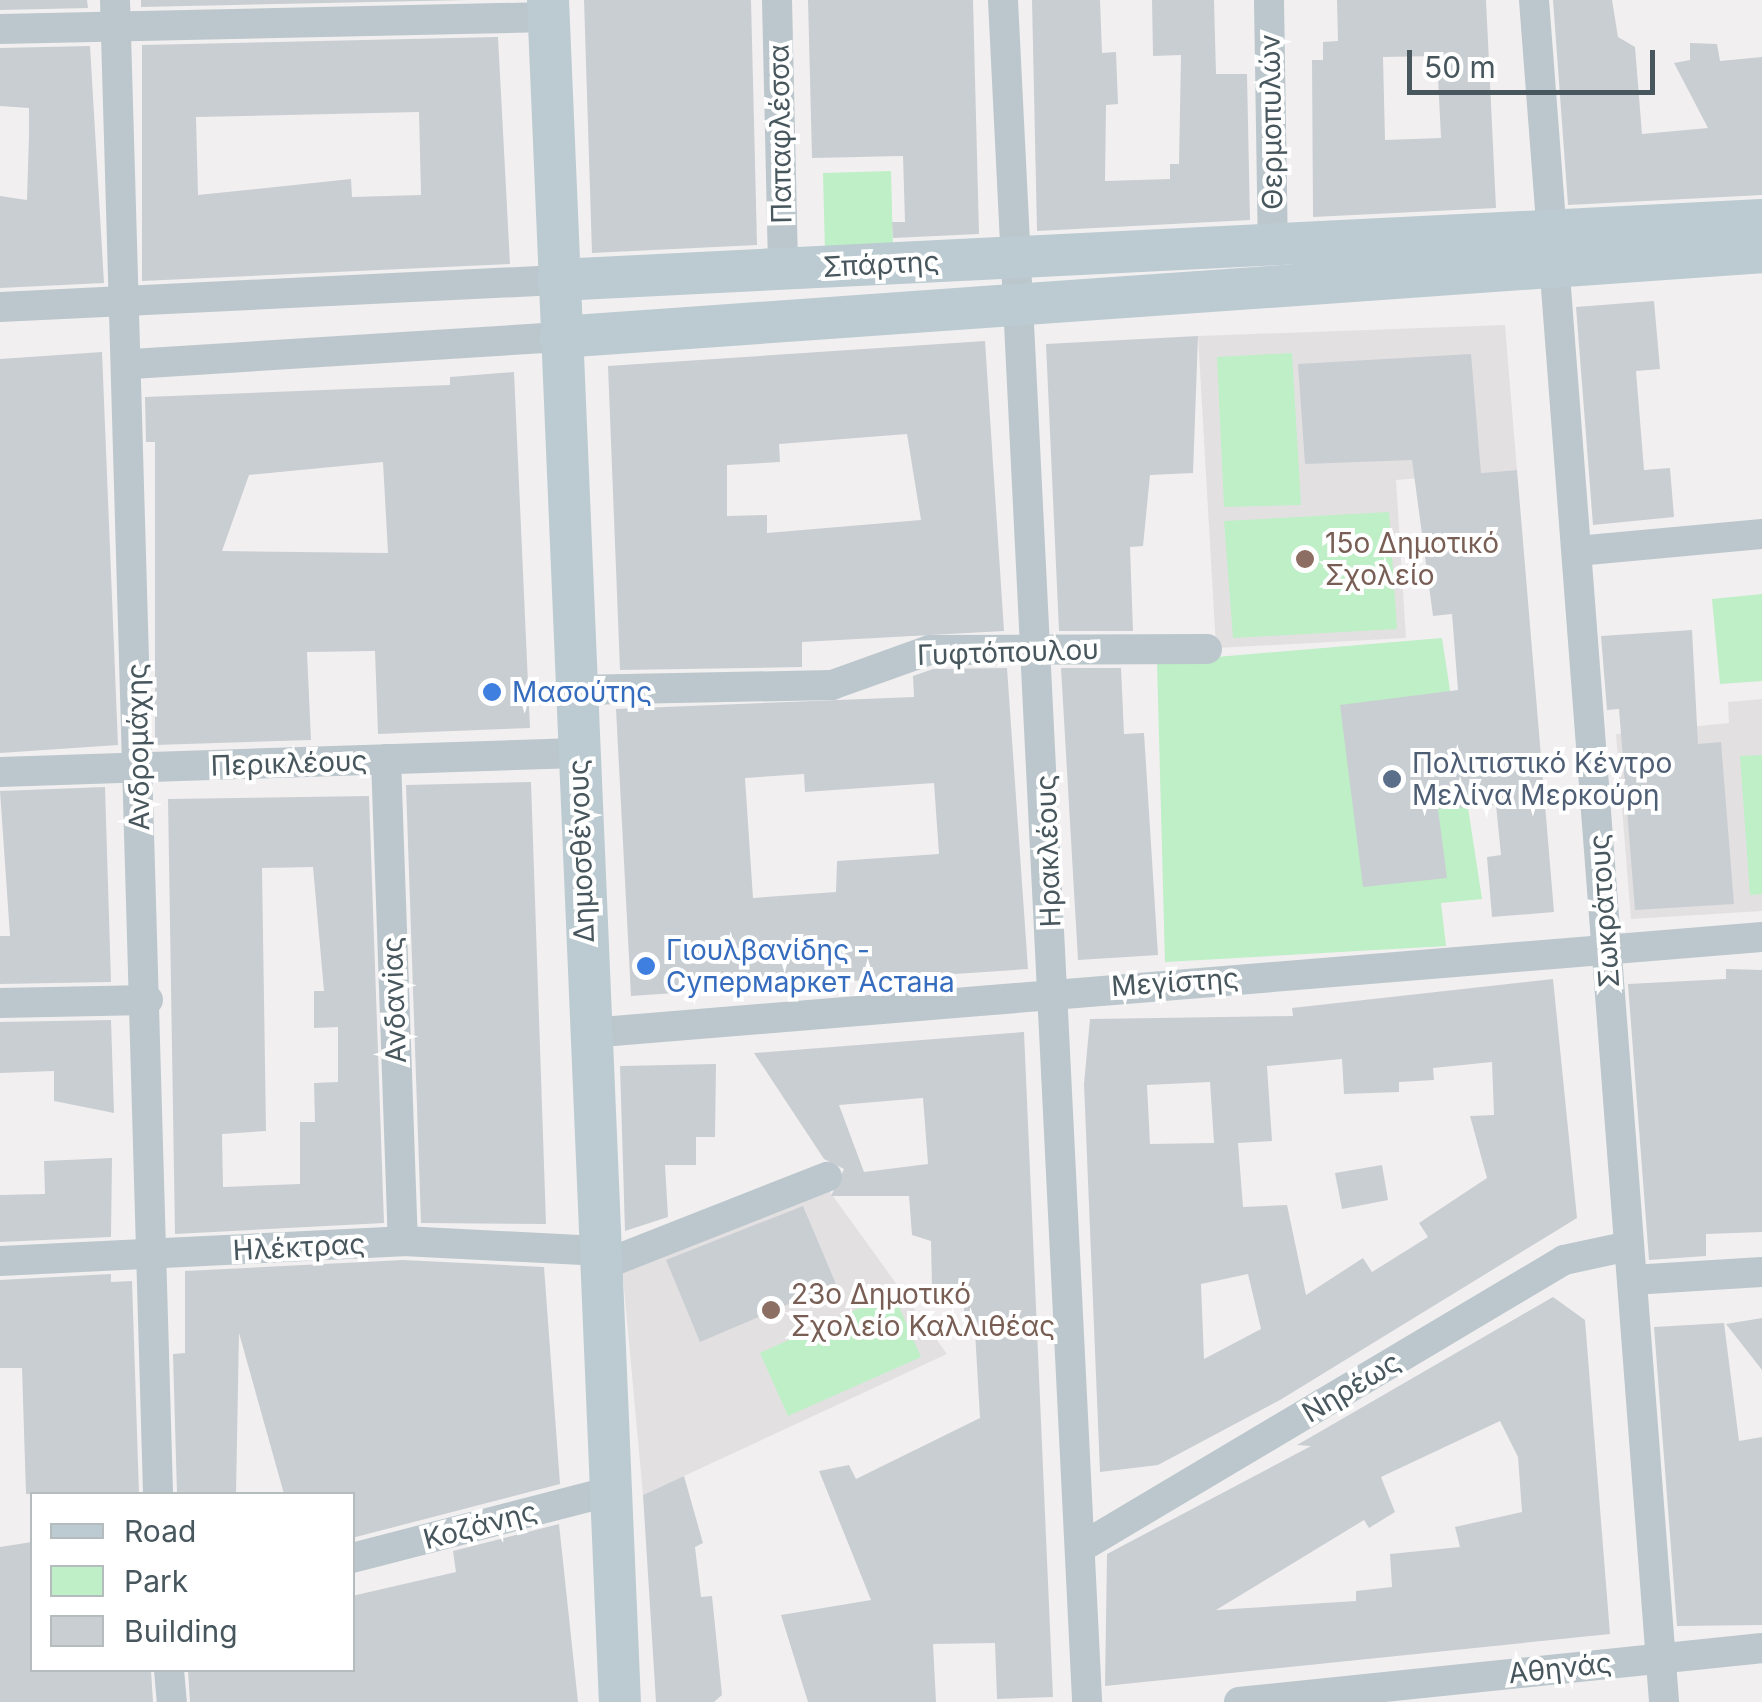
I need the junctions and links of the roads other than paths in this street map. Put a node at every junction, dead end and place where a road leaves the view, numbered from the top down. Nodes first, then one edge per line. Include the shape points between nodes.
1 (777, 0) edge
2 (1003, 0) edge
3 (1268, 0) edge
4 (1534, 0) edge
5 (548, 9) edge
6 (116, 12) edge
7 (0, 29) edge
8 (1762, 220) edge
9 (1273, 244) junction
10 (1554, 248) junction
11 (1762, 252) edge
12 (1013, 257) junction
13 (783, 268) junction
14 (558, 280) junction
15 (129, 301) junction
16 (1016, 305) junction
17 (0, 308) edge
18 (560, 337) junction
19 (132, 364) junction
20 (1762, 534) edge
21 (1577, 551) junction
22 (1208, 649) dead end
23 (1042, 650) junction
24 (575, 690) junction
25 (578, 753) junction
26 (386, 759) junction
27 (137, 768) junction
28 (0, 772) edge
29 (1762, 937) edge
30 (1607, 947) junction
31 (1053, 990) junction
32 (148, 1000) junction
33 (0, 1003) edge
34 (589, 1033) junction
35 (826, 1177) dead end
36 (402, 1241) junction
37 (1630, 1246) junction
38 (146, 1255) junction
39 (598, 1259) junction
40 (0, 1260) edge
41 (1762, 1272) edge
42 (1632, 1280) junction
43 (158, 1492) edge
44 (608, 1492) junction
45 (1080, 1548) junction
46 (355, 1557) edge
47 (1762, 1648) edge
48 (1660, 1657) junction
49 (169, 1672) edge
50 (172, 1702) edge
51 (620, 1702) edge
52 (1087, 1702) edge
53 (1239, 1702) edge
54 (1664, 1702) edge

1 - 13 street, Παπαφλέσσα
2 - 12 street, Ηρακλέους
3 - 9 street, Θερμοπυλών
4 - 10 street, Σωκράτους
5 - 6 street
5 - 14 street, Δημοσθένους
6 - 7 street
6 - 15 street, Ανδρομάχης
8 - 10 street, Σπάρτης
9 - 10 street, Σπάρτης
9 - 12 street, Σπάρτης
10 - 11 street, Σπάρτης
10 - 16 street, Σπάρτης
10 - 21 street, Σωκράτους
12 - 13 street, Σπάρτης
12 - 16 street, Ηρακλέους
13 - 14 street, Σπάρτης
14 - 15 street, Σπάρτης
14 - 18 street, Δημοσθένους
15 - 17 street, Σπάρτης
15 - 19 street, Ανδρομάχης
16 - 18 street, Σπάρτης
16 - 23 street, Ηρακλέους
18 - 19 street, Σπάρτης
18 - 24 street, Δημοσθένους
19 - 27 street, Ανδρομάχης
20 - 21 street
21 - 30 street, Σωκράτους
22 - 23 street, Γυφτόπουλου
23 - 24 street, Γυφτόπουλου via 930,650 832,685
23 - 31 street, Ηρακλέους
24 - 25 street, Δημοσθένους
25 - 26 street, Περικλέους
25 - 34 street, Δημοσθένους
26 - 27 street, Περικλέους
26 - 36 street, Ανδανiας
27 - 28 street, Περικλέους
27 - 32 street, Ανδρομάχης
29 - 30 street, Μεγίστης
30 - 31 street, Μεγίστης
30 - 37 street, Σωκράτους
31 - 34 street, Μεγίστης
31 - 45 street, Ηρακλέους
32 - 33 street
32 - 38 street, Ανδρομάχης
34 - 39 street, Δημοσθένους
35 - 39 street
36 - 38 street, Ηλέκτρας
36 - 39 street, Ηλέκτρας
37 - 42 street, Σωκράτους
37 - 45 street, Νηρέως via 1564,1260
38 - 40 street, Ηλέκτρας
38 - 43 street, Ανδρομάχης
39 - 44 street, Δημοσθένους
41 - 42 street
42 - 48 street, Σωκράτους
44 - 46 street, Κοζάνης
44 - 51 street, Δημοσθένους
45 - 52 street, Ηρακλέους
47 - 48 street, Αθηνάς
48 - 53 street, Αθηνάς
48 - 54 street, Σωκράτους
49 - 50 street

